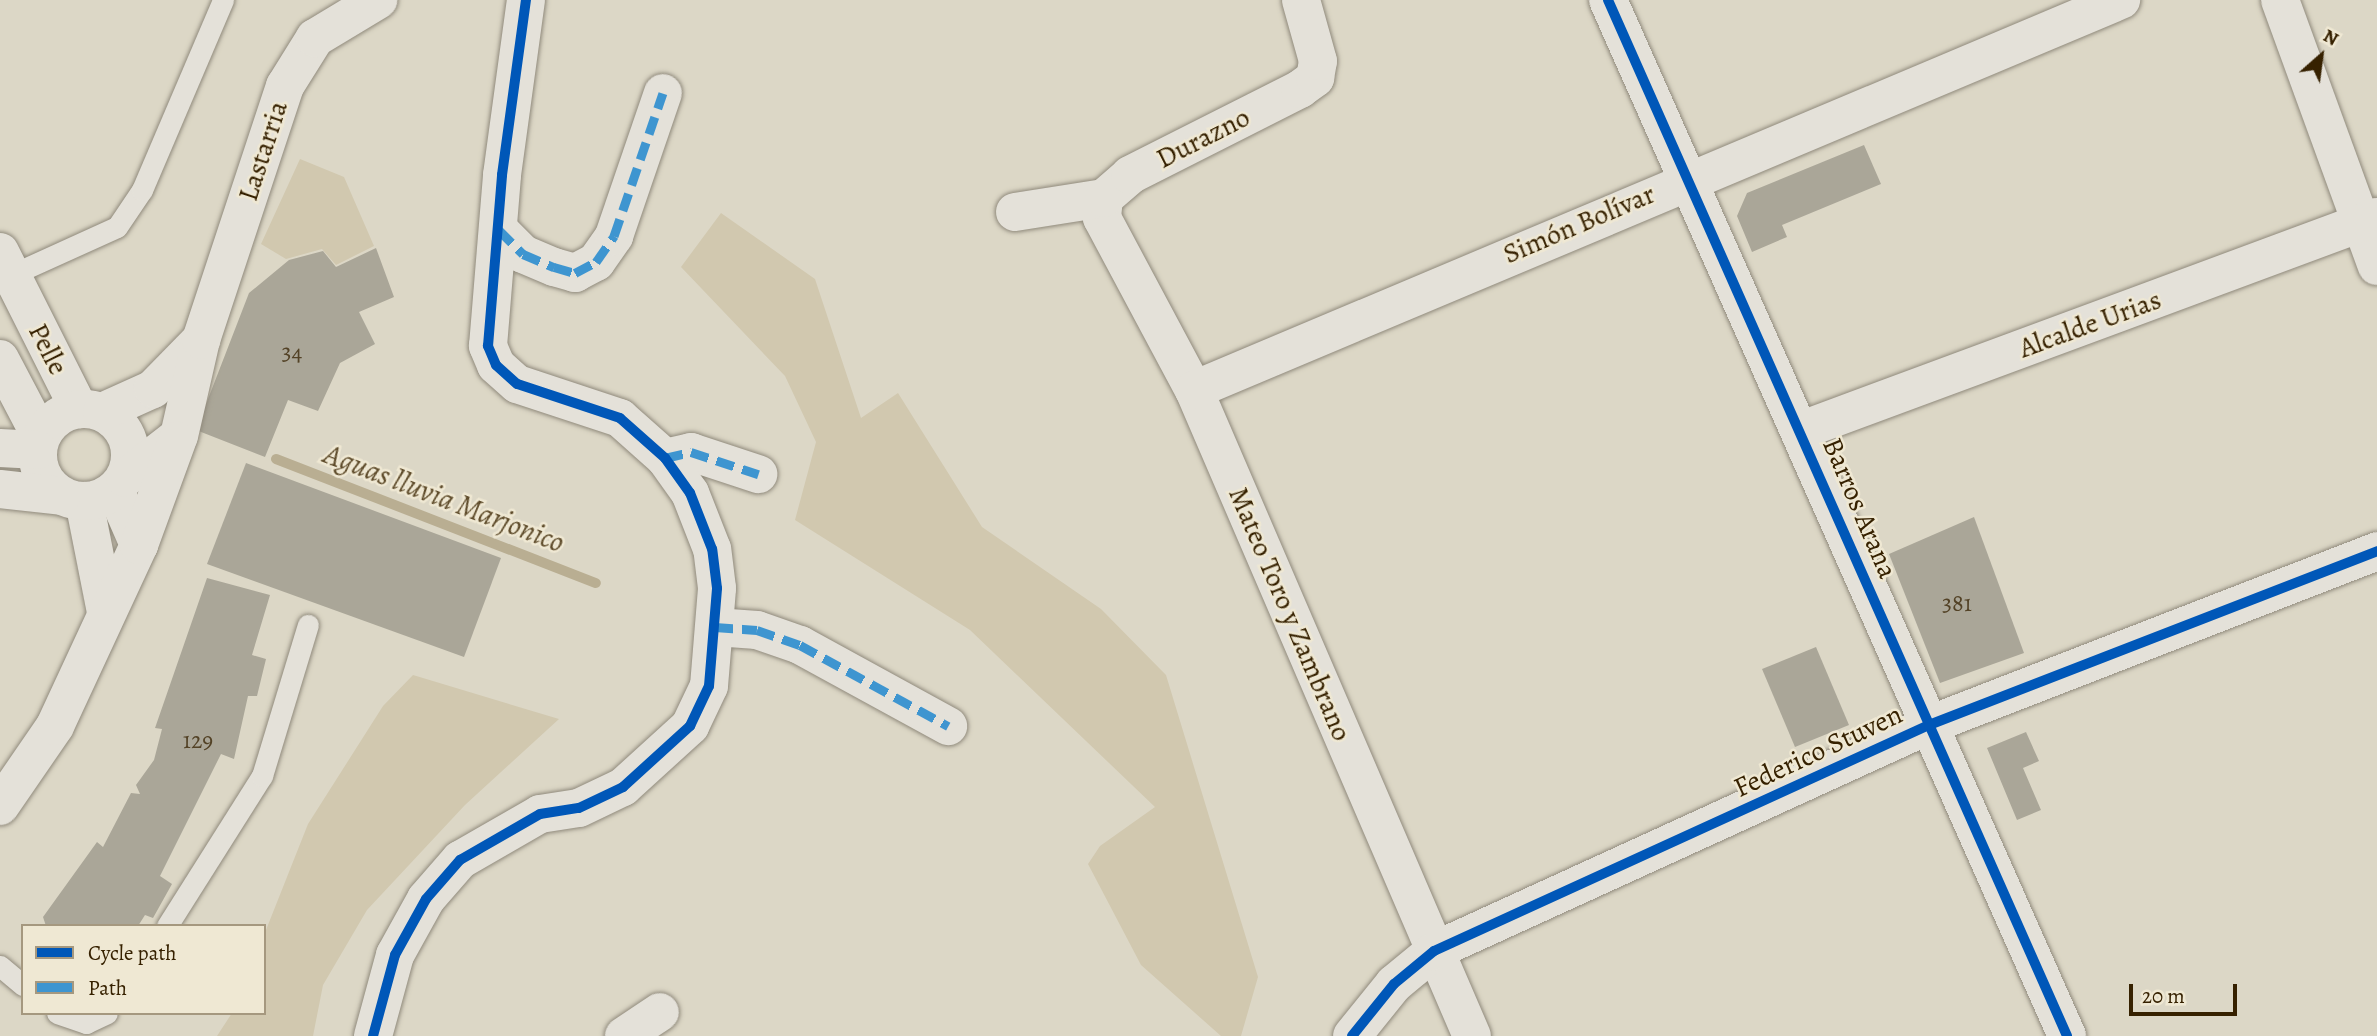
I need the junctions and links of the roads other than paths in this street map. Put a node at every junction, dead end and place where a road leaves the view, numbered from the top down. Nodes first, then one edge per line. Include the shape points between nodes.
1 (223, 0) edge
2 (378, 0) edge
3 (526, 0) edge
4 (1301, 0) edge
5 (1608, 0) edge
6 (2121, 0) edge
7 (2280, 0) edge
8 (663, 93) dead end
9 (1684, 179) junction
10 (1104, 198) junction
11 (1015, 212) dead end
12 (2369, 221) edge
13 (499, 230) junction
14 (5, 264) edge
15 (2377, 266) edge
16 (201, 340) junction
17 (0, 359) edge
18 (1194, 390) junction
19 (90, 410) junction
20 (1802, 430) junction
21 (179, 436) junction
22 (39, 444) junction
23 (0, 448) edge
24 (665, 458) junction
25 (758, 474) dead end
26 (0, 489) edge
27 (96, 491) junction
28 (139, 545) junction
29 (2377, 551) edge
30 (106, 612) junction
31 (308, 625) dead end
32 (715, 627) junction
33 (1929, 725) junction
34 (948, 726) dead end
35 (0, 806) edge
36 (168, 924) edge
37 (1434, 951) junction
38 (0, 967) edge
39 (21, 983) edge
40 (660, 1012) dead end
41 (63, 1015) edge
42 (103, 1015) edge
43 (373, 1036) edge
44 (624, 1036) edge
45 (1352, 1036) edge
46 (1472, 1036) edge
47 (2067, 1036) edge

1 - 14 lane via 142,190 117,227
2 - 16 street, Lastarria via 315,38 285,86
3 - 13 street
4 - 10 street, Durazno via 1318,61 1315,78 1130,174
5 - 9 street, Barros Arana
6 - 9 street, Simón Bolívar
7 - 12 street
8 - 13 street via 614,236 597,262 575,273 554,267 523,254
9 - 18 street, Simón Bolívar
9 - 20 street, Barros Arana
10 - 11 street
10 - 18 street, Mateo Toro y Zambrano via 1102,218
12 - 15 street
12 - 20 street, Alcalde Urias
13 - 24 street via 488,346 496,365 517,384 620,418
14 - 19 street, Pelle
16 - 19 street, Lastarria via 153,389
16 - 21 street, Lastarria
17 - 22 street, Pelle
18 - 37 street, Mateo Toro y Zambrano
19 - 22 street via 50,424
19 - 27 street via 125,433 130,455
20 - 33 street, Barros Arana
21 - 27 street
21 - 28 street, Lastarria
22 - 23 street
22 - 27 street via 39,468
24 - 25 street via 691,452
24 - 32 street via 690,493 712,549
26 - 27 street
27 - 28 street
27 - 30 street
28 - 30 street, Lastarria
29 - 33 street, Federico Stuven
30 - 35 street, Lastarria via 55,726
31 - 36 lane via 262,776
32 - 34 street via 757,630 800,645
32 - 43 street via 709,686 690,726 656,761 590,803 501,833 460,860 426,899 395,955
33 - 37 street, Federico Stuven
33 - 47 street, Barros Arana
37 - 45 street, Federico Stuven via 1394,984
37 - 46 street, Mateo Toro y Zambrano
38 - 39 lane
40 - 44 street
41 - 42 lane via 86,1023

